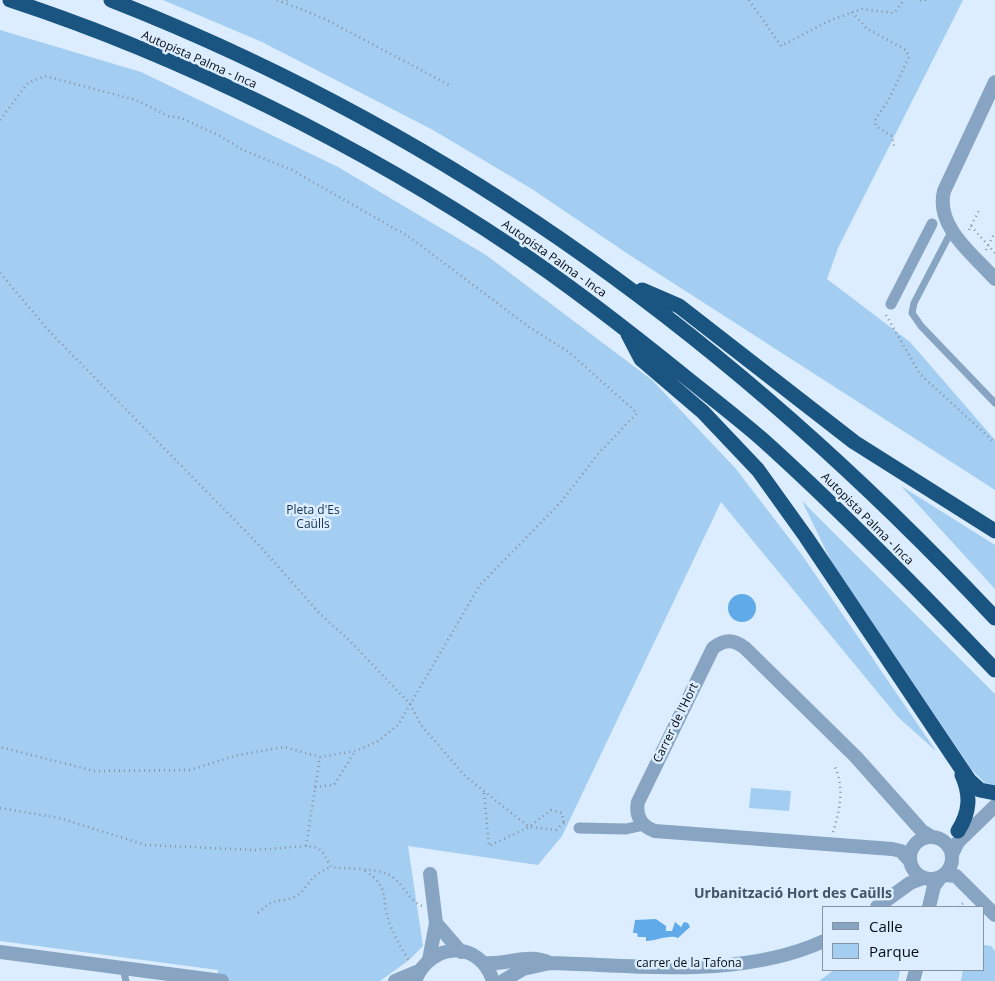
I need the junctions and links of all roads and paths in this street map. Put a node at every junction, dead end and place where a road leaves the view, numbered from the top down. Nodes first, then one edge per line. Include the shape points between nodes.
1 (10, 0) edge
2 (111, 0) edge
3 (277, 0) edge
4 (289, 0) edge
5 (748, 0) edge
6 (904, 0) edge
7 (920, 0) edge
8 (926, 0) edge
9 (282, 2) junction
10 (852, 12) junction
11 (995, 82) edge
12 (451, 86) dead end
13 (0, 120) edge
14 (894, 147) dead end
15 (980, 208) dead end
16 (932, 224) dead end
17 (971, 226) junction
18 (952, 230) junction
19 (969, 230) dead end
20 (995, 232) edge
21 (989, 246) junction
22 (986, 250) dead end
23 (995, 253) edge
24 (0, 273) edge
25 (995, 279) edge
26 (622, 281) junction
27 (890, 304) joint
28 (626, 328) junction
29 (995, 403) edge
30 (995, 443) edge
31 (995, 531) edge
32 (995, 618) edge
33 (995, 670) edge
34 (410, 704) junction
35 (0, 747) edge
36 (356, 751) junction
37 (320, 757) junction
38 (957, 764) junction
39 (834, 765) dead end
40 (316, 787) junction
41 (483, 791) junction
42 (994, 803) edge
43 (0, 808) edge
44 (564, 823) junction
45 (644, 825) junction
46 (529, 827) junction
47 (579, 828) joint
48 (958, 831) junction
49 (935, 837) junction
50 (829, 844) junction
51 (306, 846) junction
52 (952, 855) junction
53 (911, 863) junction
54 (331, 868) junction
55 (364, 871) junction
56 (430, 874) dead end
57 (942, 876) junction
58 (924, 878) junction
59 (932, 893) junction
60 (982, 900) junction
61 (879, 906) edge
62 (879, 906) edge
63 (929, 906) edge
64 (258, 913) dead end
65 (995, 915) edge
66 (434, 917) junction
67 (822, 943) edge
68 (0, 952) edge
69 (461, 952) junction
70 (429, 960) junction
71 (550, 962) junction
72 (484, 963) junction
73 (125, 975) edge
74 (417, 976) edge
75 (204, 980) edge
76 (222, 981) edge
77 (395, 981) edge
78 (494, 981) edge
79 (503, 981) edge

1 - 28 highway, Autopista Palma - Inca via 150,54 337,142 513,247
2 - 26 highway, Autopista Palma - Inca via 233,51 358,113 478,184
3 - 9 path
4 - 9 path
5 - 10 path via 782,46
6 - 10 path via 894,13 862,9
7 - 8 path
9 - 12 path via 322,18
10 - 14 path via 866,28 906,50 909,57 875,120 876,126 892,136
11 - 18 street via 944,191 942,211
13 - 34 path via 28,83 44,76 136,100 168,116 181,118 243,150 292,170 411,238 529,327 570,353 637,413 598,454 562,502 480,585
15 - 17 path
16 - 27 street
17 - 19 path
17 - 21 path
18 - 25 street
18 - 29 lane via 914,302 912,313
20 - 21 path
21 - 22 path
21 - 23 path
24 - 34 path via 48,331
26 - 31 highway via 679,306 854,442
26 - 32 highway, Autopista Palma - Inca via 732,367 836,459
27 - 30 path via 884,312 920,374
28 - 33 highway, Autopista Palma - Inca via 760,438 810,484
28 - 38 highway via 641,359 703,412 758,470
34 - 36 path via 398,725 378,741
34 - 41 path via 422,725
35 - 37 path via 94,771 190,770 238,755 284,747
36 - 37 path
36 - 40 path via 334,785
37 - 40 path
38 - 42 highway
38 - 48 highway via 969,802
39 - 50 path via 841,801
40 - 51 path
41 - 46 path
41 - 46 path via 489,846
42 - 48 street
42 - 52 street via 958,842
43 - 51 path via 59,818 146,845 255,850
44 - 46 path via 556,830
44 - 46 path via 562,813 551,810
44 - 47 path
45 - 47 street via 626,830
45 - 49 street, Carrer de l'Hort via 637,814 638,802 707,658 717,645 733,641 745,648 842,743 922,831
45 - 50 street via 655,831
48 - 49 street via 949,836
49 - 52 street via 947,844
49 - 53 street via 922,839 914,846
50 - 53 street via 897,850
51 - 54 path via 318,848
52 - 57 street via 951,866
52 - 60 street via 978,889
53 - 58 street
53 - 61 street via 908,875 888,892
54 - 55 path
54 - 64 path via 320,871 294,897 270,902
55 - 66 path via 387,874 416,904
55 - 74 path via 377,878 383,887 390,922
56 - 66 street
57 - 58 street
57 - 59 street
57 - 60 street via 956,876
58 - 59 street
58 - 62 street via 910,883
59 - 63 street
60 - 65 street
66 - 69 street
66 - 70 street
67 - 71 street, carrer de la Tafona via 776,958 743,964
68 - 73 street
69 - 70 street via 446,951
69 - 72 street
70 - 74 street
71 - 72 street via 524,958
71 - 79 street via 523,969
72 - 78 street
73 - 75 street
74 - 77 street
75 - 76 street

